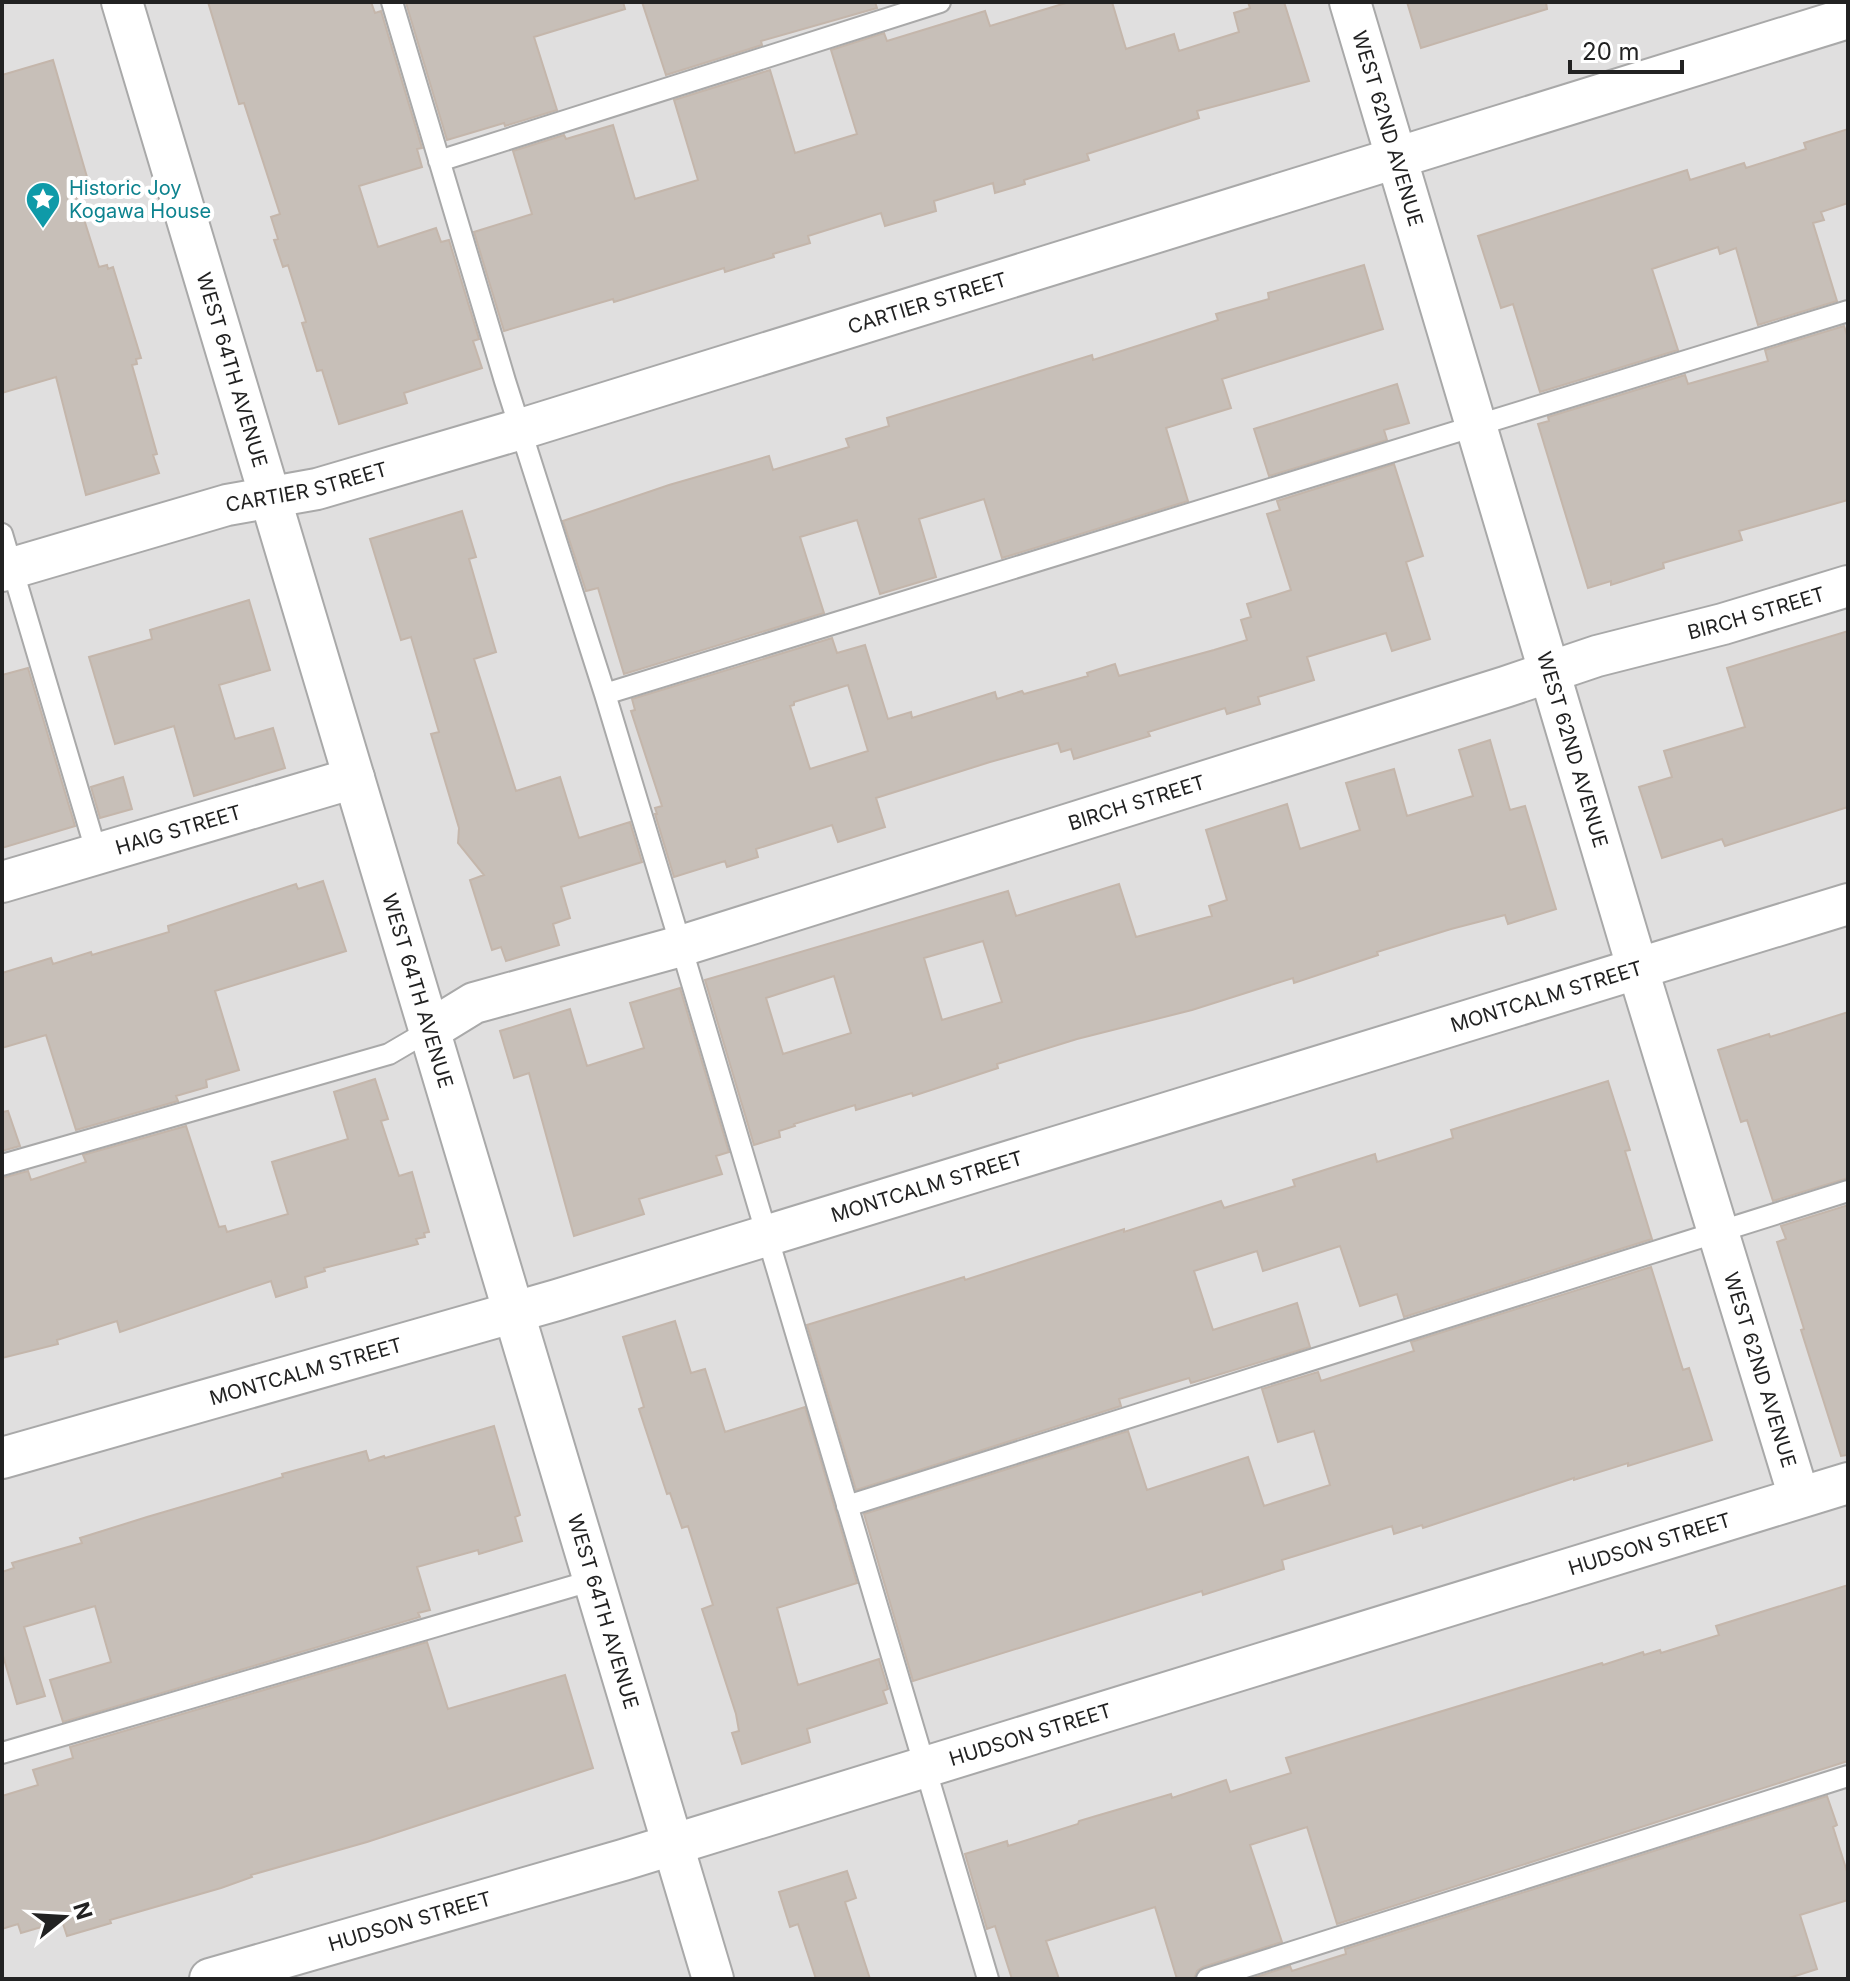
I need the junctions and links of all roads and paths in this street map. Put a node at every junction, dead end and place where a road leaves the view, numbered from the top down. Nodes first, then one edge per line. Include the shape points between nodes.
1 (122, 2) edge
2 (392, 2) edge
3 (940, 2) edge
4 (1350, 2) edge
5 (1848, 18) edge
6 (1396, 157) junction
7 (439, 161) junction
8 (1848, 311) edge
9 (1477, 425) junction
10 (521, 429) junction
11 (271, 497) junction
12 (5, 557) edge
13 (1848, 586) edge
14 (1550, 673) junction
15 (605, 694) junction
16 (354, 778) junction
17 (97, 854) junction
18 (2, 882) edge
19 (1848, 904) edge
20 (681, 946) junction
21 (1638, 970) junction
22 (430, 1030) junction
23 (2, 1165) edge
24 (1848, 1191) edge
25 (1719, 1230) junction
26 (765, 1237) junction
27 (515, 1312) junction
28 (2, 1458) edge
29 (1848, 1483) edge
30 (1799, 1497) junction
31 (847, 1506) junction
32 (594, 1580) junction
33 (2, 1753) edge
34 (924, 1767) junction
35 (1848, 1776) edge
36 (672, 1844) junction
37 (210, 1979) edge
38 (713, 1979) edge
39 (988, 1979) edge
40 (1207, 1979) edge

1 - 11 street, WEST 64TH AVENUE
2 - 7 lane
3 - 7 lane
4 - 6 street, WEST 62ND AVENUE
5 - 6 street, CARTIER STREET
6 - 9 street, WEST 62ND AVENUE
6 - 10 street, CARTIER STREET
7 - 10 lane
8 - 9 lane
9 - 14 street, WEST 62ND AVENUE
9 - 15 lane
10 - 11 street, CARTIER STREET via 317,489
10 - 15 lane
11 - 12 street, CARTIER STREET
11 - 16 street, WEST 64TH AVENUE
12 - 17 lane
13 - 14 street, BIRCH STREET
14 - 20 street, BIRCH STREET
14 - 21 street, WEST 62ND AVENUE
15 - 20 lane
16 - 17 street, HAIG STREET
16 - 22 street, WEST 64TH AVENUE
17 - 18 street, HAIG STREET
19 - 21 street, MONTCALM STREET
20 - 22 street, BIRCH STREET via 474,1003
20 - 26 lane
21 - 25 street, WEST 62ND AVENUE
21 - 26 street, MONTCALM STREET
22 - 23 lane via 389,1054
22 - 27 street, WEST 64TH AVENUE
24 - 25 lane
25 - 30 street, WEST 62ND AVENUE
25 - 31 lane
26 - 27 street, MONTCALM STREET
26 - 31 lane
27 - 28 street, MONTCALM STREET
27 - 32 street, WEST 64TH AVENUE
29 - 30 street, HUDSON STREET
30 - 34 street, HUDSON STREET
31 - 34 lane
32 - 33 lane
32 - 36 street, WEST 64TH AVENUE
34 - 36 street, HUDSON STREET
34 - 39 lane
35 - 40 lane
36 - 37 street, HUDSON STREET
36 - 38 street, WEST 64TH AVENUE

